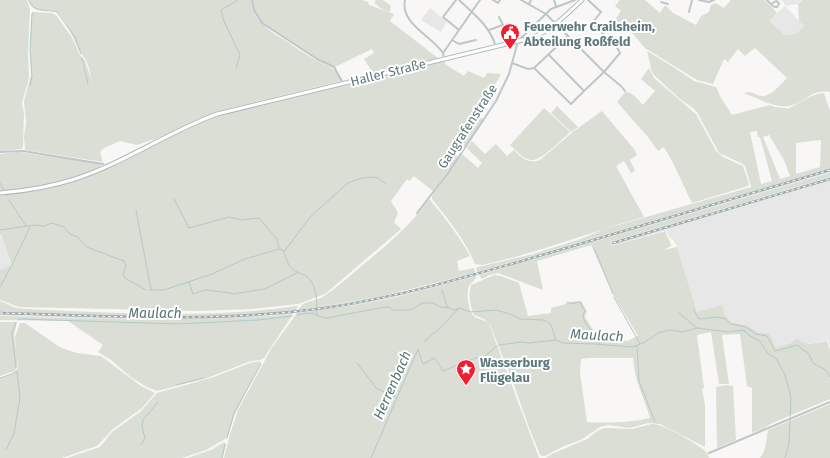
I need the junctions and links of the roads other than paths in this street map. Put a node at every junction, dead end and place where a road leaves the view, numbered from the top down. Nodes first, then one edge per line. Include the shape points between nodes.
1 (252, 0) edge
2 (405, 0) edge
3 (457, 0) edge
4 (480, 0) edge
5 (493, 0) edge
6 (500, 0) edge
7 (521, 0) edge
8 (531, 0) edge
9 (554, 0) edge
10 (575, 0) edge
11 (582, 0) edge
12 (588, 0) edge
13 (666, 0) edge
14 (692, 0) edge
15 (699, 0) edge
16 (714, 0) edge
17 (767, 0) edge
18 (661, 2) dead end
19 (529, 4) junction
20 (770, 4) dead end
21 (556, 6) junction
22 (472, 12) junction
23 (689, 12) dead end
24 (546, 14) junction
25 (499, 17) dead end
26 (557, 24) junction
27 (459, 30) junction
28 (489, 30) junction
29 (528, 32) junction
30 (568, 36) junction
31 (531, 38) junction
32 (452, 40) junction
33 (476, 40) dead end
34 (518, 41) junction
35 (496, 46) junction
36 (442, 53) junction
37 (549, 55) junction
38 (444, 58) junction
39 (512, 63) junction
40 (534, 68) junction
41 (604, 72) junction
42 (344, 83) junction
43 (584, 91) junction
44 (625, 91) dead end
45 (0, 152) edge
46 (103, 164) dead end
47 (0, 193) edge
48 (416, 213) dead end
49 (830, 402) edge
50 (709, 453) dead end

1 - 42 street via 254,10 262,23 317,59 334,67
2 - 36 street via 407,16
3 - 22 street
3 - 27 street via 443,17
4 - 22 street
5 - 6 street via 498,3
7 - 19 street
8 - 19 street
9 - 21 street
10 - 21 street
11 - 26 main road, Haller Straße
12 - 41 street via 601,12 594,19 594,26 620,53
13 - 18 street via 666,4
14 - 23 street
15 - 16 street
17 - 20 street
19 - 24 street
21 - 24 street
22 - 27 street
22 - 28 street
24 - 26 street
24 - 29 street
25 - 28 street via 503,25
26 - 30 street
26 - 31 main road, Haller Straße
27 - 32 street
28 - 35 street
29 - 31 street
29 - 34 street
30 - 37 street
30 - 41 street
31 - 34 main road, Haller Straße
32 - 33 street via 459,44
32 - 36 street
34 - 35 main road, Haller Straße
34 - 39 street, Gaugrafenstraße
35 - 38 main road, Haller Straße
36 - 38 street
37 - 40 street
37 - 43 street
38 - 42 main road, Haller Straße
39 - 40 street
39 - 48 street, Gaugrafenstraße via 502,90 475,134
40 - 43 street via 571,104
41 - 43 street
41 - 44 street
42 - 47 main road, Haller Straße via 205,118 76,179 38,189
45 - 46 street via 23,151
49 - 50 street

